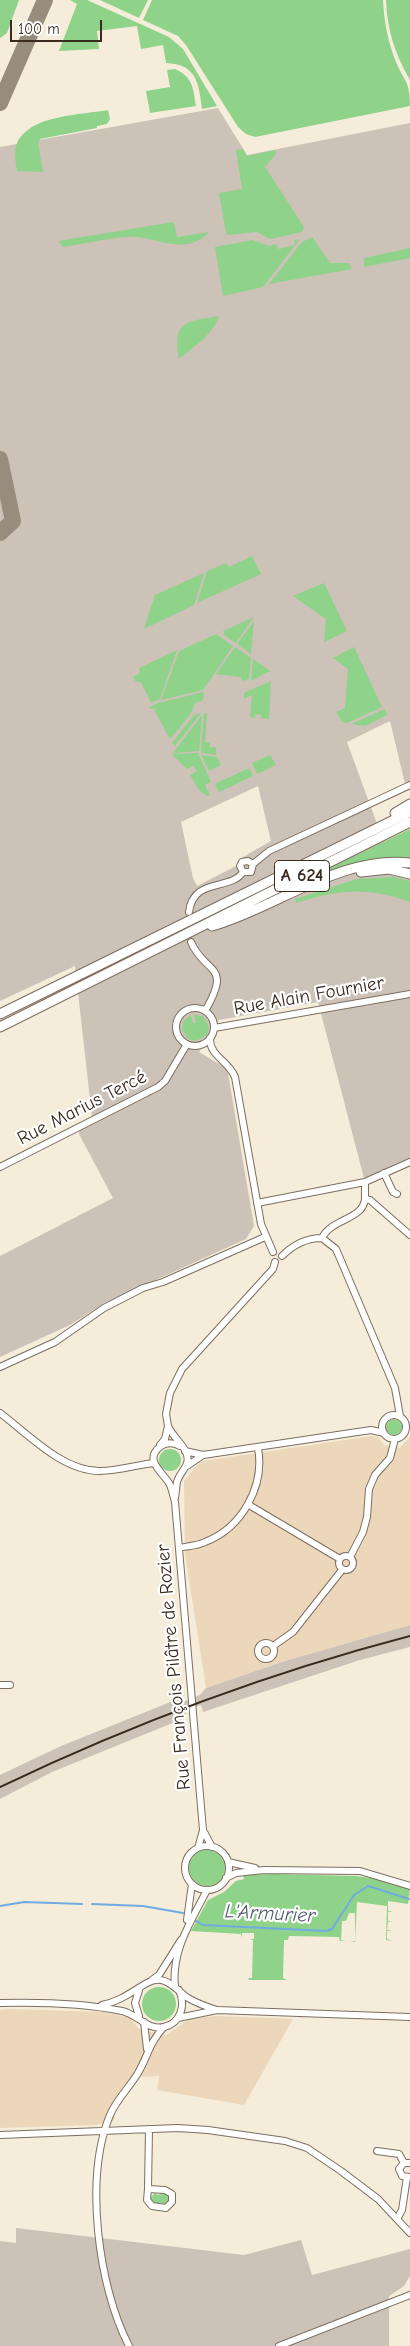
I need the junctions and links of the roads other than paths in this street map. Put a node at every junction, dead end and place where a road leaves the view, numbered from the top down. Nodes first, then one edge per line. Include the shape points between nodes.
1 (410, 785) edge
2 (410, 804) edge
3 (410, 812) edge
4 (410, 822) edge
5 (332, 848) junction
6 (410, 863) edge
7 (252, 864) junction
8 (243, 872) junction
9 (410, 874) edge
10 (301, 889) junction
11 (189, 912) dead end
12 (195, 931) junction
13 (191, 942) dead end
14 (410, 994) edge
15 (205, 1011) junction
16 (0, 1014) edge
17 (0, 1027) edge
18 (214, 1028) junction
19 (210, 1038) junction
20 (187, 1044) junction
21 (197, 1046) junction
22 (224, 1060) junction
23 (410, 1162) edge
24 (0, 1167) edge
25 (384, 1174) junction
26 (365, 1182) junction
27 (397, 1194) dead end
28 (365, 1200) junction
29 (257, 1204) junction
30 (410, 1235) edge
31 (265, 1237) junction
32 (322, 1238) junction
33 (280, 1252) junction
34 (0, 1367) edge
35 (397, 1407) junction
36 (0, 1413) edge
37 (392, 1415) junction
38 (400, 1416) junction
39 (382, 1423) junction
40 (408, 1425) edge
41 (168, 1426) junction
42 (371, 1430) junction
43 (384, 1433) junction
44 (395, 1439) junction
45 (158, 1448) junction
46 (183, 1448) junction
47 (258, 1448) junction
48 (203, 1455) junction
49 (154, 1463) junction
50 (185, 1469) junction
51 (162, 1474) junction
52 (175, 1502) junction
53 (249, 1505) junction
54 (179, 1548) junction
55 (350, 1557) junction
56 (340, 1559) junction
57 (342, 1570) junction
58 (273, 1646) dead end
59 (0, 1685) edge
60 (10, 1685) dead end
61 (203, 1830) junction
62 (212, 1847) junction
63 (198, 1848) junction
64 (228, 1862) junction
65 (264, 1870) junction
66 (226, 1878) junction
67 (192, 1884) junction
68 (410, 1886) edge
69 (207, 1890) junction
70 (186, 1929) junction
71 (182, 1939) junction
72 (152, 1981) junction
73 (140, 1989) junction
74 (177, 1989) junction
75 (2, 2002) edge
76 (99, 2006) junction
77 (217, 2010) junction
78 (410, 2017) edge
79 (178, 2018) junction
80 (142, 2020) junction
81 (164, 2027) junction
82 (147, 2049) junction
83 (148, 2130) junction
84 (105, 2132) junction
85 (0, 2135) edge
86 (377, 2151) dead end
87 (407, 2163) edge
88 (409, 2177) edge
89 (148, 2189) dead end
90 (397, 2219) junction
91 (410, 2233) edge
92 (410, 2295) edge
93 (129, 2346) edge
94 (279, 2346) edge

1 - 7 street via 269,851
2 - 5 highway
3 - 5 highway, A 624
4 - 12 highway, A 624
5 - 16 highway, A 624
6 - 10 highway via 362,866
7 - 8 street via 251,872
7 - 8 street via 248,860 242,862
8 - 11 street via 238,879 214,884 194,897
9 - 10 highway via 390,869 368,871
10 - 12 highway via 217,925
12 - 17 highway, A 624
13 - 15 street via 196,952 212,966 216,976 215,992
14 - 18 street, Rue Alain Fournier
15 - 18 street
15 - 20 street via 188,1010 179,1017 177,1033
18 - 19 street
19 - 21 street
19 - 22 street via 212,1050
20 - 21 street
20 - 24 street, Rue Marius Tercé via 158,1087
21 - 22 street
22 - 29 street via 234,1077
23 - 25 street
25 - 26 street
25 - 27 street via 392,1192
26 - 28 street
26 - 29 street
28 - 30 street via 370,1200
28 - 32 street via 357,1212 332,1225
29 - 31 street
31 - 33 street
31 - 34 street via 143,1288 104,1308 54,1342
32 - 33 street via 306,1240
32 - 35 street via 336,1249 355,1290 396,1388
33 - 41 street via 280,1261 275,1262 273,1269 182,1369 170,1393 166,1414
35 - 37 street
35 - 38 street
36 - 49 street via 63,1460 82,1469 111,1470
37 - 38 street
37 - 39 street
38 - 40 street
39 - 42 street
39 - 43 street
40 - 44 street
41 - 45 street via 165,1439
41 - 46 street
42 - 43 street
42 - 47 street
43 - 44 street
44 - 55 street via 390,1458 380,1468 369,1489 363,1532
45 - 46 street via 168,1443
45 - 49 street
46 - 48 street
46 - 50 street via 188,1459
47 - 48 street
47 - 53 street via 259,1472
48 - 50 street
49 - 51 street
50 - 51 street via 171,1477
50 - 52 street, Rue François Pilâtre de Rozier via 177,1481
51 - 52 street, Rue François Pilâtre de Rozier via 170,1483
52 - 54 street, Rue François Pilâtre de Rozier
53 - 54 street via 219,1536
53 - 56 street
54 - 61 street, Rue François Pilâtre de Rozier
55 - 56 street
55 - 57 street via 354,1562 352,1567
56 - 57 street
57 - 58 street via 293,1632
59 - 60 street
61 - 62 street, Rue François Pilâtre de Rozier
61 - 63 street, Rue François Pilâtre de Rozier
62 - 63 street
62 - 64 street via 223,1853
63 - 67 street via 191,1852 185,1863 186,1874
64 - 65 street
64 - 66 street
65 - 66 street via 236,1873
65 - 68 street via 360,1871
66 - 69 street via 216,1888
67 - 69 street
67 - 70 street
69 - 70 street
70 - 71 street
71 - 72 street
71 - 74 street via 174,1978
72 - 73 street
72 - 74 street via 163,1980
73 - 76 street
73 - 80 street via 135,2003
74 - 77 street via 192,2000
74 - 79 street via 183,2004
75 - 76 street
76 - 80 street via 132,2014
77 - 78 street
77 - 79 street
79 - 81 street
80 - 81 street via 155,2027
80 - 82 street
81 - 82 street
82 - 84 street via 139,2072 117,2101
83 - 84 street
83 - 89 street
83 - 90 street via 208,2130 300,2146 378,2198
84 - 85 street
84 - 93 street via 98,2187 99,2239 110,2297
86 - 87 street via 399,2154
87 - 88 street via 400,2167 400,2172 402,2176
88 - 90 street
90 - 91 street
92 - 94 street

